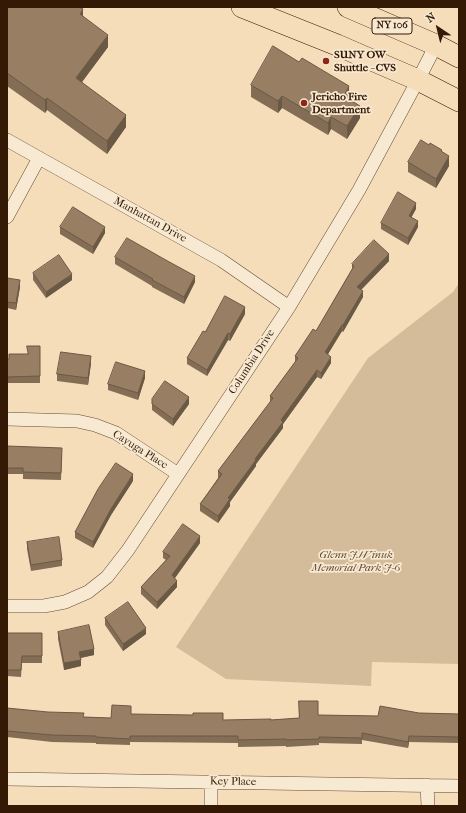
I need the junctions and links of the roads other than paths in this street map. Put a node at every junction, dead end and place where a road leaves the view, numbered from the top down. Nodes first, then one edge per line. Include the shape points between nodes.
1 (242, 7) edge
2 (348, 7) edge
3 (436, 45) junction
4 (459, 57) edge
5 (418, 80) junction
6 (459, 101) edge
7 (7, 140) edge
8 (39, 158) junction
9 (7, 217) edge
10 (289, 307) junction
11 (7, 420) edge
12 (178, 474) junction
13 (7, 606) edge
14 (7, 779) edge
15 (211, 782) junction
16 (428, 785) junction
17 (459, 786) edge
18 (211, 806) edge
19 (428, 806) edge

1 - 5 main road
2 - 3 main road, NY 106
3 - 4 main road, NY 106
3 - 5 street, Columbia Drive
5 - 6 main road
5 - 10 street, Columbia Drive via 359,190
7 - 8 street, Manhattan Drive
8 - 9 street
8 - 10 street, Manhattan Drive via 221,260
10 - 12 street, Columbia Drive
11 - 12 street, Cayuga Place via 78,421 95,424 116,433
12 - 13 street, Columbia Drive via 128,550 107,577 88,592 65,602 44,606
14 - 15 street, Key Place
15 - 16 street, Key Place
15 - 18 street
16 - 17 street, Key Place
16 - 19 street

